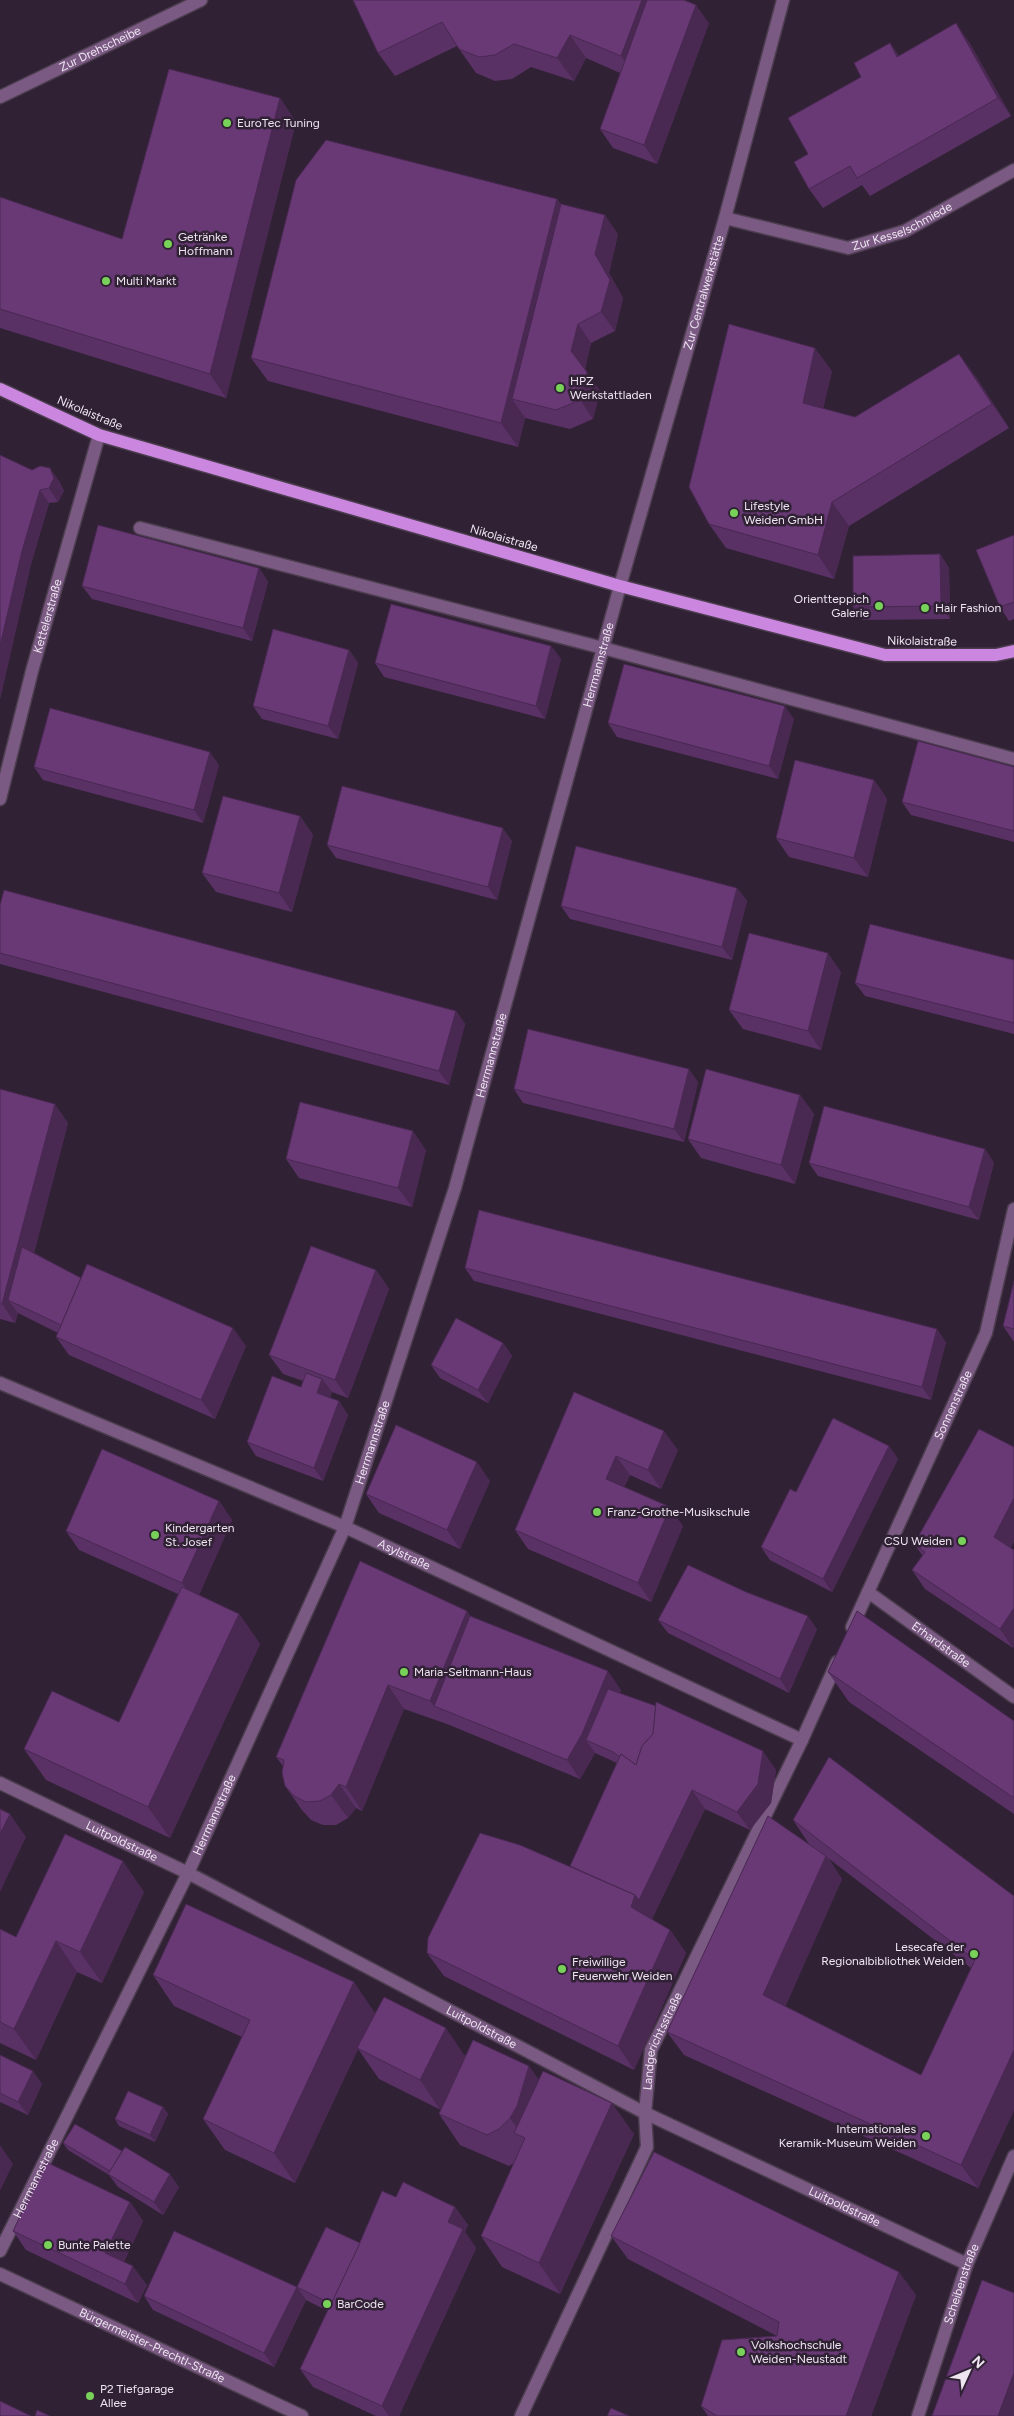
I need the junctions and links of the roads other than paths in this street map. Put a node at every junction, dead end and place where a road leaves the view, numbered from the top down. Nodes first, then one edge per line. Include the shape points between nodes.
1 (201, 0) edge
2 (783, 0) edge
3 (0, 97) edge
4 (1014, 170) edge
5 (725, 218) junction
6 (0, 389) edge
7 (99, 435) junction
8 (140, 528) dead end
9 (620, 586) junction
10 (603, 648) junction
11 (1014, 652) edge
12 (1014, 759) edge
13 (0, 799) edge
14 (1014, 1209) edge
15 (1011, 1245) edge
16 (0, 1383) edge
17 (345, 1528) junction
18 (868, 1592) junction
19 (849, 1635) edge
20 (841, 1653) edge
21 (1014, 1697) edge
22 (802, 1740) junction
23 (0, 1782) edge
24 (188, 1873) junction
25 (645, 2113) junction
26 (1014, 2156) edge
27 (0, 2251) edge
28 (967, 2264) junction
29 (0, 2274) edge
30 (302, 2416) edge
31 (521, 2416) edge
32 (918, 2416) edge

1 - 3 street, Zur Drehscheibe
2 - 5 street, Zur Centralwerkstätte
4 - 5 street, Zur Kesselschmiede via 905,231 848,248
5 - 9 street, Zur Centralwerkstätte
6 - 7 main road, Nikolaistraße
7 - 9 main road, Nikolaistraße
7 - 13 street, Kettelerstraße
8 - 10 street
9 - 10 street, Herrmannstraße
9 - 11 main road, Nikolaistraße via 885,655 996,655
10 - 12 street
10 - 17 street, Herrmannstraße via 455,1188
14 - 15 street, Sonnenstraße
15 - 18 street, Sonnenstraße via 986,1334
16 - 17 street, Asylstraße
17 - 22 street, Asylstraße
17 - 24 street, Herrmannstraße
18 - 19 street
18 - 21 street, Erhardstraße
20 - 22 street, Landgerichtsstraße
22 - 25 street, Landgerichtsstraße via 651,2050
23 - 24 street, Luitpoldstraße
24 - 25 street, Luitpoldstraße
24 - 27 street, Herrmannstraße
25 - 28 street, Luitpoldstraße
25 - 31 street, Landgerichtsstraße via 647,2147
26 - 28 street, Scheibenstraße
28 - 32 street, Scheibenstraße
29 - 30 street, Bürgermeister-Prechtl-Straße

